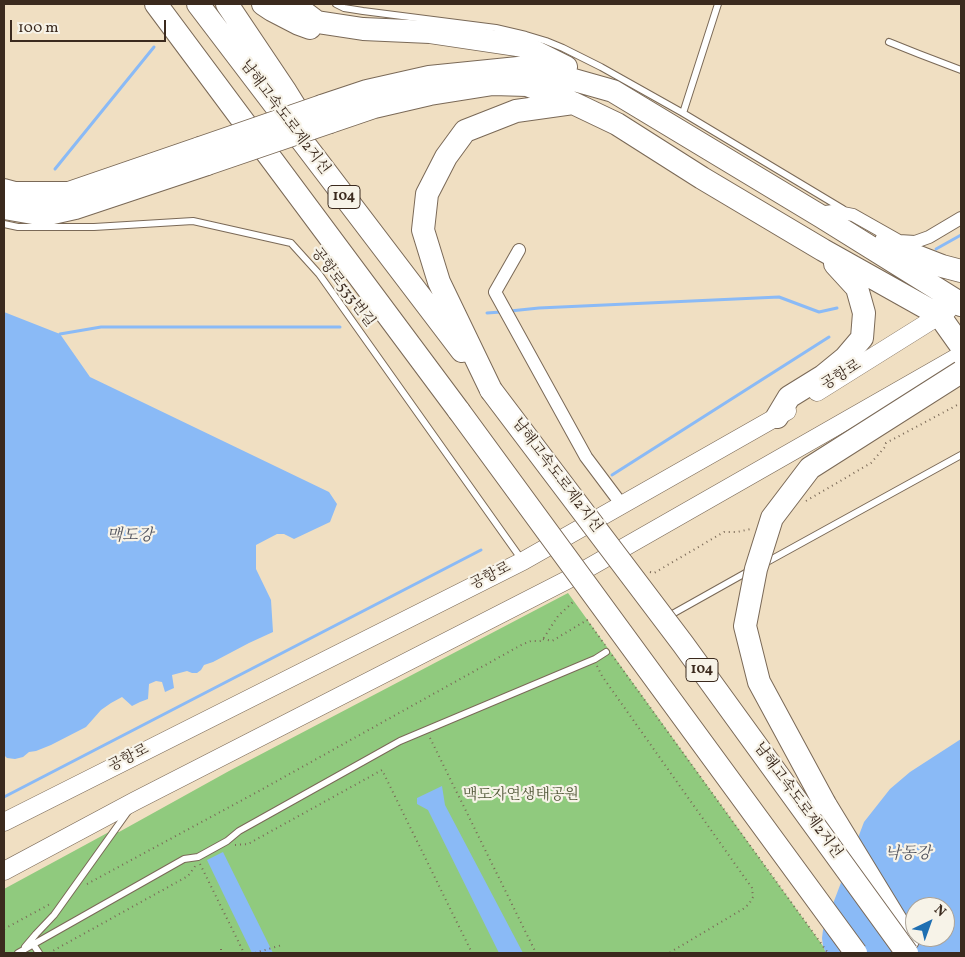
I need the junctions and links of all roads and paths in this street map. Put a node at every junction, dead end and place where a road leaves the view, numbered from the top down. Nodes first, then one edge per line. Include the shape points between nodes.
1 (138, 4) edge
2 (156, 4) edge
3 (198, 4) edge
4 (227, 4) edge
5 (263, 4) edge
6 (293, 4) edge
7 (336, 4) edge
8 (718, 4) edge
9 (889, 42) dead end
10 (524, 46) junction
11 (961, 70) edge
12 (219, 88) junction
13 (614, 91) junction
14 (573, 102) junction
15 (683, 113) junction
16 (326, 114) junction
17 (203, 156) junction
18 (4, 190) edge
19 (4, 208) edge
20 (819, 215) junction
21 (853, 216) junction
22 (961, 218) edge
23 (4, 224) edge
24 (384, 249) junction
25 (519, 250) dead end
26 (823, 250) junction
27 (961, 271) edge
28 (961, 304) edge
29 (939, 315) junction
30 (961, 346) edge
31 (961, 355) edge
32 (961, 372) edge
33 (491, 390) junction
34 (777, 417) junction
35 (961, 455) edge
36 (622, 505) junction
37 (523, 561) junction
38 (573, 602) dead end
39 (668, 617) dead end
40 (606, 652) dead end
41 (594, 659) junction
42 (639, 692) dead end
43 (426, 730) junction
44 (135, 801) junction
45 (4, 822) edge
46 (231, 845) dead end
47 (4, 871) edge
48 (70, 893) junction
49 (4, 929) edge
50 (33, 944) junction
51 (282, 945) dead end
52 (221, 949) dead end
53 (20, 952) edge
54 (39, 953) edge
55 (49, 953) edge
56 (221, 953) edge
57 (244, 953) edge
58 (255, 953) edge
59 (472, 953) edge
60 (536, 953) edge
61 (669, 953) edge
62 (828, 953) edge
63 (856, 953) edge
64 (907, 953) edge
65 (917, 953) edge

1 - 12 highway
2 - 12 highway, 104
3 - 24 highway, 남해고속도로제2지선 / 104
4 - 24 highway
5 - 10 highway via 299,24 351,39
6 - 10 highway via 317,22 363,29 430,32
7 - 15 lane via 363,11 482,26 546,41
8 - 15 lane
9 - 11 lane
10 - 13 highway
12 - 63 highway, 104, bridge
13 - 16 highway via 528,67 429,77 367,91
13 - 20 highway
14 - 16 highway via 527,86 493,84
14 - 26 highway via 617,124
14 - 33 highway via 516,111 465,131 446,157 427,194 423,230 439,282
15 - 21 lane
16 - 17 highway, bridge
17 - 18 highway via 69,193
17 - 19 highway via 75,208 44,214
20 - 21 street via 833,211
20 - 27 highway via 860,226 906,252
20 - 28 highway
21 - 22 street via 899,241 915,242
23 - 37 lane, 공항로533번길 via 18,227 94,227 193,221 291,244 319,274
24 - 33 highway, 남해고속도로제2지선 / 104
25 - 36 street via 495,292 586,457
26 - 29 highway
26 - 34 highway via 857,288 864,314 862,338 823,376 789,397
28 - 29 main road, 공항로
29 - 30 highway
29 - 34 main road, 공항로
31 - 44 main road via 568,580
32 - 65 highway, bridge via 810,468 772,518 756,569 745,626 759,682 825,804
33 - 64 highway, 남해고속도로제2지선 / 104, bridge via 683,644
34 - 36 main road, 공항로
35 - 39 lane
36 - 37 main road, 공항로
37 - 45 main road, 공항로
38 - 48 path via 540,641 523,644
40 - 41 lane
41 - 43 lane
41 - 61 path via 602,676 752,888 753,897 749,904
42 - 62 path
43 - 50 lane via 391,746 239,831 227,841 198,857 184,859
43 - 60 path
44 - 47 main road
44 - 48 lane
46 - 59 path via 248,844 382,770
48 - 49 path
48 - 53 lane
50 - 53 lane
50 - 54 lane
51 - 58 path
52 - 56 path
55 - 57 path via 188,876 199,862

